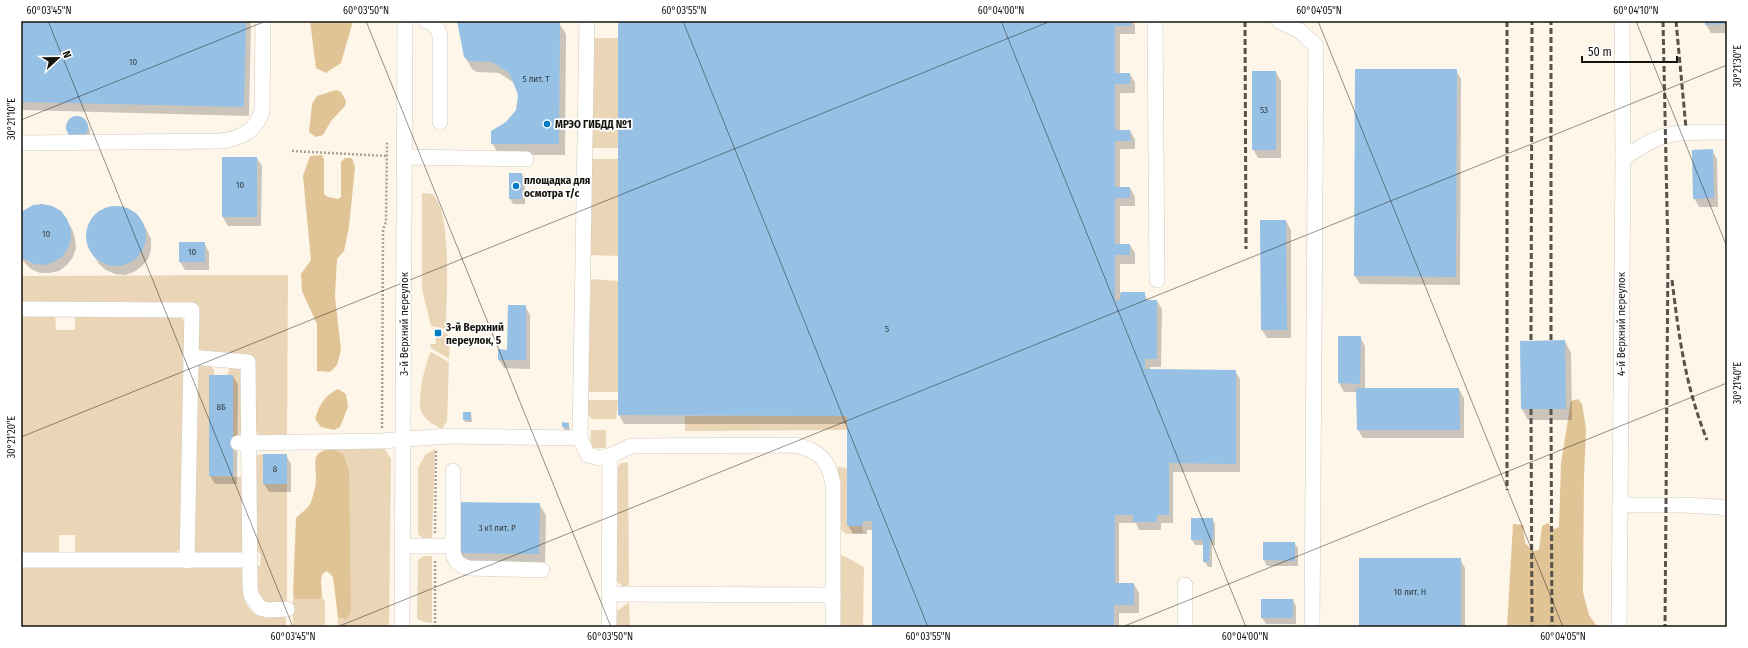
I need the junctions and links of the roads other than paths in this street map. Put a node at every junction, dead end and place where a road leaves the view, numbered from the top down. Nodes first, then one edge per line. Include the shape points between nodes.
1 (263, 21) edge
2 (405, 21) edge
3 (426, 21) edge
4 (587, 21) edge
5 (1155, 21) edge
6 (1280, 21) edge
7 (1622, 21) edge
8 (440, 122) dead end
9 (1727, 132) edge
10 (21, 143) edge
11 (405, 157) junction
12 (526, 159) dead end
13 (1623, 159) junction
14 (1157, 280) dead end
15 (21, 309) edge
16 (190, 358) junction
17 (580, 438) junction
18 (404, 440) junction
19 (243, 442) junction
20 (610, 456) junction
21 (453, 471) dead end
22 (1620, 505) junction
23 (1727, 509) edge
24 (402, 546) junction
25 (453, 546) junction
26 (21, 560) edge
27 (250, 560) junction
28 (187, 561) junction
29 (542, 570) dead end
30 (1186, 585) dead end
31 (610, 594) junction
32 (832, 595) junction
33 (287, 609) dead end
34 (402, 627) edge
35 (609, 627) edge
36 (832, 627) edge
37 (1185, 627) edge
38 (1312, 627) edge
39 (1619, 627) edge

1 - 10 street via 262,111 259,121 253,128 236,139 222,142
2 - 11 street, 3-й Верхний переулок
3 - 8 street via 432,22 440,35
4 - 17 street
5 - 14 street
6 - 38 street via 1300,31 1316,46
7 - 13 street, 4-й Верхний переулок
9 - 13 street via 1679,133 1664,136 1639,147
11 - 12 street
11 - 18 street, 3-й Верхний переулок
13 - 22 street, 4-й Верхний переулок
15 - 16 street via 192,310
16 - 19 street via 248,362
16 - 28 street
17 - 18 street via 449,431
17 - 20 street via 588,455 599,458
18 - 19 street
18 - 24 street, 3-й Верхний переулок
19 - 27 street
20 - 31 street
20 - 32 street via 631,446 797,444 810,448 822,456 830,469 833,483
21 - 25 street
22 - 23 street via 1683,505
22 - 39 street, 4-й Верхний переулок
24 - 25 street
24 - 34 street, 3-й Верхний переулок
25 - 29 street via 453,557 459,564 469,568
26 - 28 street
27 - 28 street
27 - 33 street via 251,595 255,602 260,608 268,610
30 - 37 street
31 - 32 street
31 - 35 street
32 - 36 street

